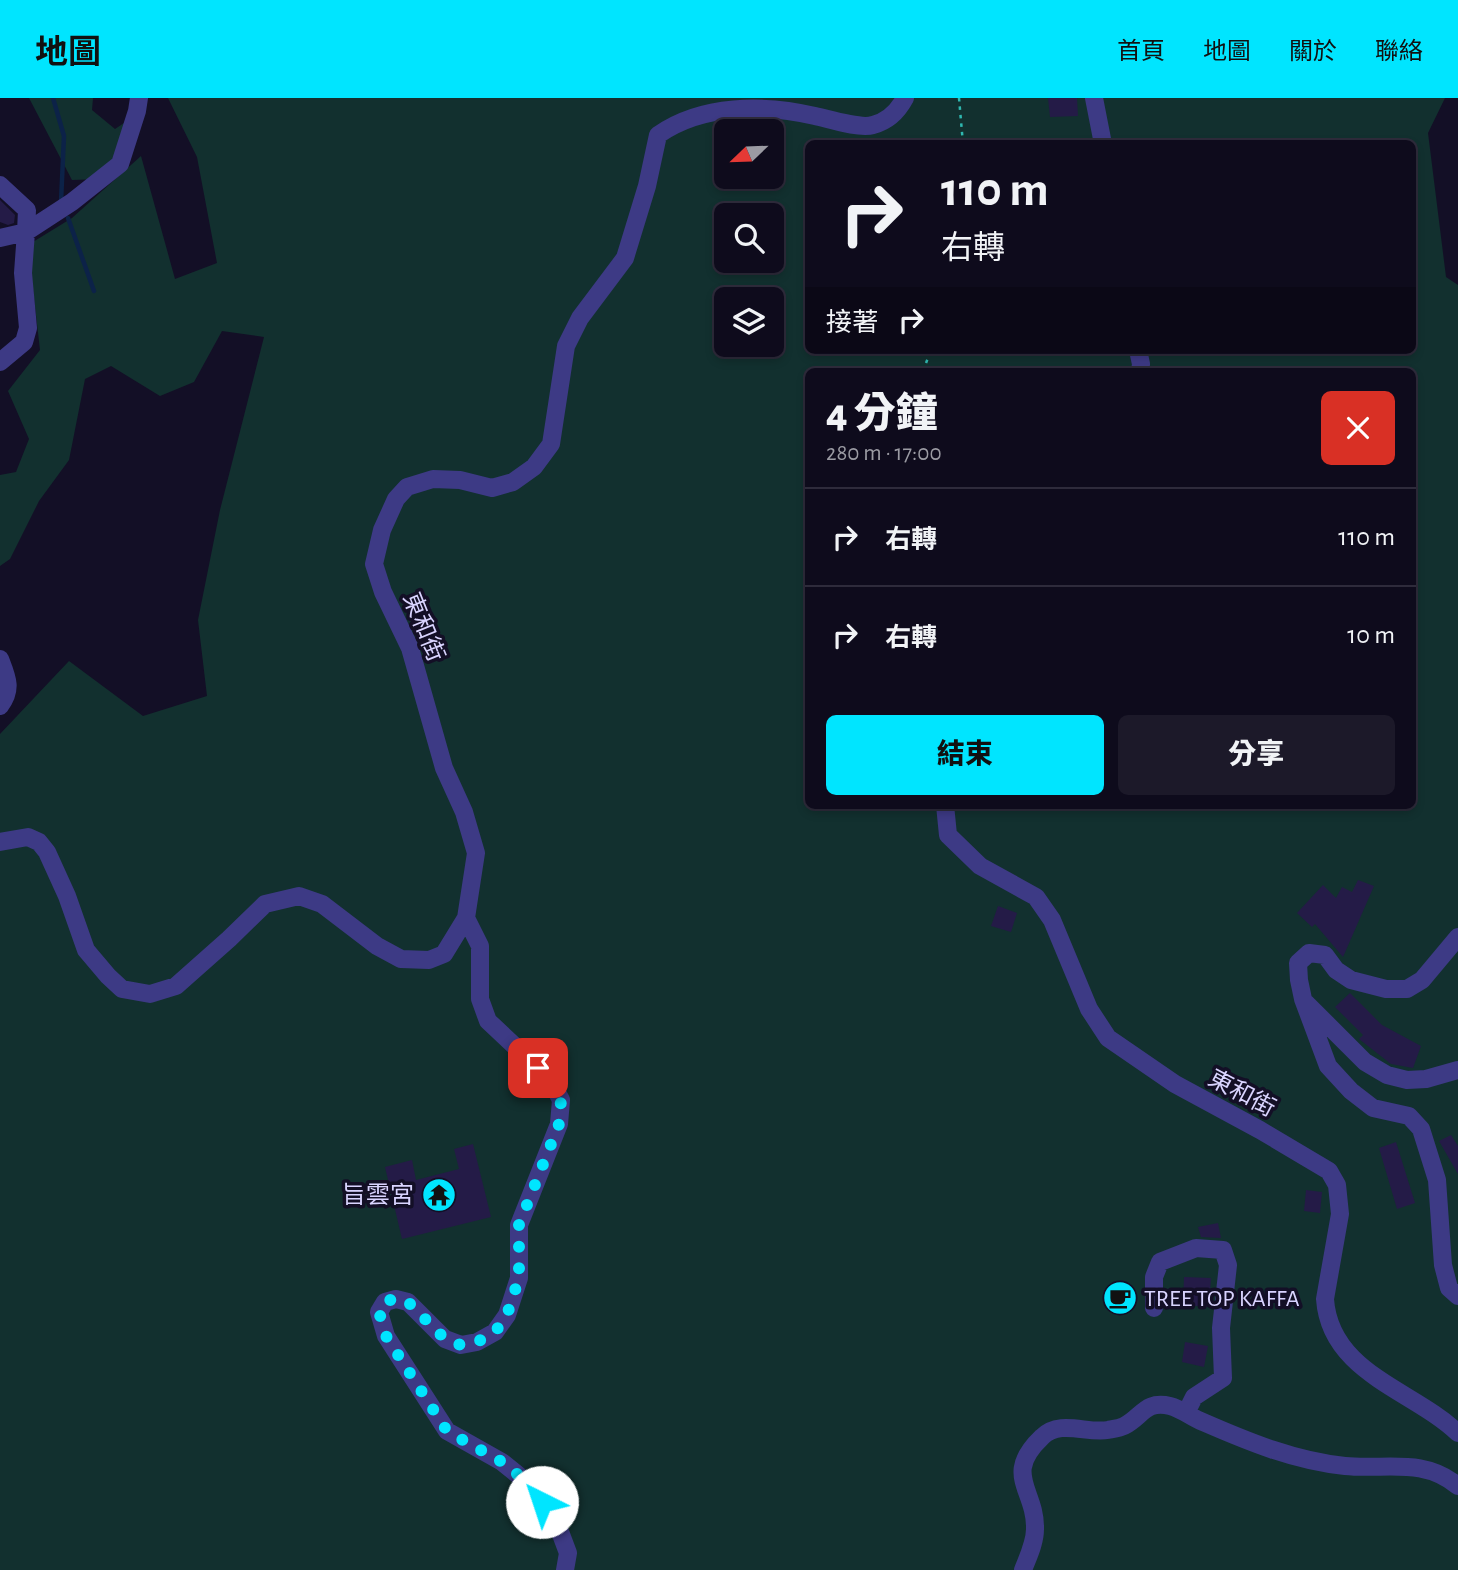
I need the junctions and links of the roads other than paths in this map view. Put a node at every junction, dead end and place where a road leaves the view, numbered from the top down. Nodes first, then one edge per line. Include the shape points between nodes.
1 (139, 98) edge
2 (905, 98) edge
3 (1094, 98) edge
4 (1102, 140) edge
5 (0, 185) edge
6 (26, 232) junction
7 (0, 238) edge
8 (0, 362) edge
9 (0, 659) edge
10 (0, 706) edge
11 (945, 809) edge
12 (0, 842) edge
13 (466, 918) junction
14 (1458, 937) edge
15 (1303, 999) junction
16 (1458, 1070) edge
17 (1458, 1296) edge
18 (1154, 1308) dead end
19 (1186, 1413) junction
20 (1458, 1433) edge
21 (1458, 1486) edge
22 (565, 1570) edge
23 (1024, 1570) edge

1 - 6 street via 120,164
2 - 13 street, 東和街 via 897,113 872,126 766,107 692,116 658,135 625,258 580,318 566,346 551,444 534,467 513,482 492,488 433,479 407,487 396,499 374,564 410,648 444,768 476,853
3 - 4 street
5 - 6 street via 27,210
6 - 7 street
6 - 8 street via 23,273 28,328 24,342
9 - 10 street via 9,682
11 - 20 street, 東和街 via 948,835 980,866 1036,897 1052,919 1089,1009 1108,1038 1175,1084 1329,1171 1338,1185 1340,1214 1325,1299 1333,1332 1367,1371 1444,1419
12 - 13 street, 東和街 via 28,836 39,842 86,950 122,989 150,993 176,986 265,904 299,896 322,904 401,959 429,960 443,954
13 - 22 street via 480,946 480,999 488,1021 550,1079 561,1100 559,1124 519,1225 519,1278 507,1315 495,1332 461,1345 445,1339 408,1302 396,1298 385,1302 379,1312 386,1336 447,1431 502,1462 528,1483 556,1521 568,1553
14 - 15 street via 1422,980 1406,989 1351,980 1325,956 1309,953 1298,963
15 - 16 street via 1365,1062 1387,1075 1426,1079
15 - 17 street via 1328,1066 1373,1108 1409,1116 1422,1129 1437,1180 1443,1265 1449,1288
18 - 19 street via 1154,1277 1160,1262 1196,1248 1223,1251 1228,1265 1223,1378 1195,1397
19 - 21 street via 1276,1452 1346,1466 1419,1468 1446,1475
19 - 23 street via 1168,1405 1146,1407 1124,1426 1101,1431 1067,1427 1044,1434 1020,1470 1036,1526

